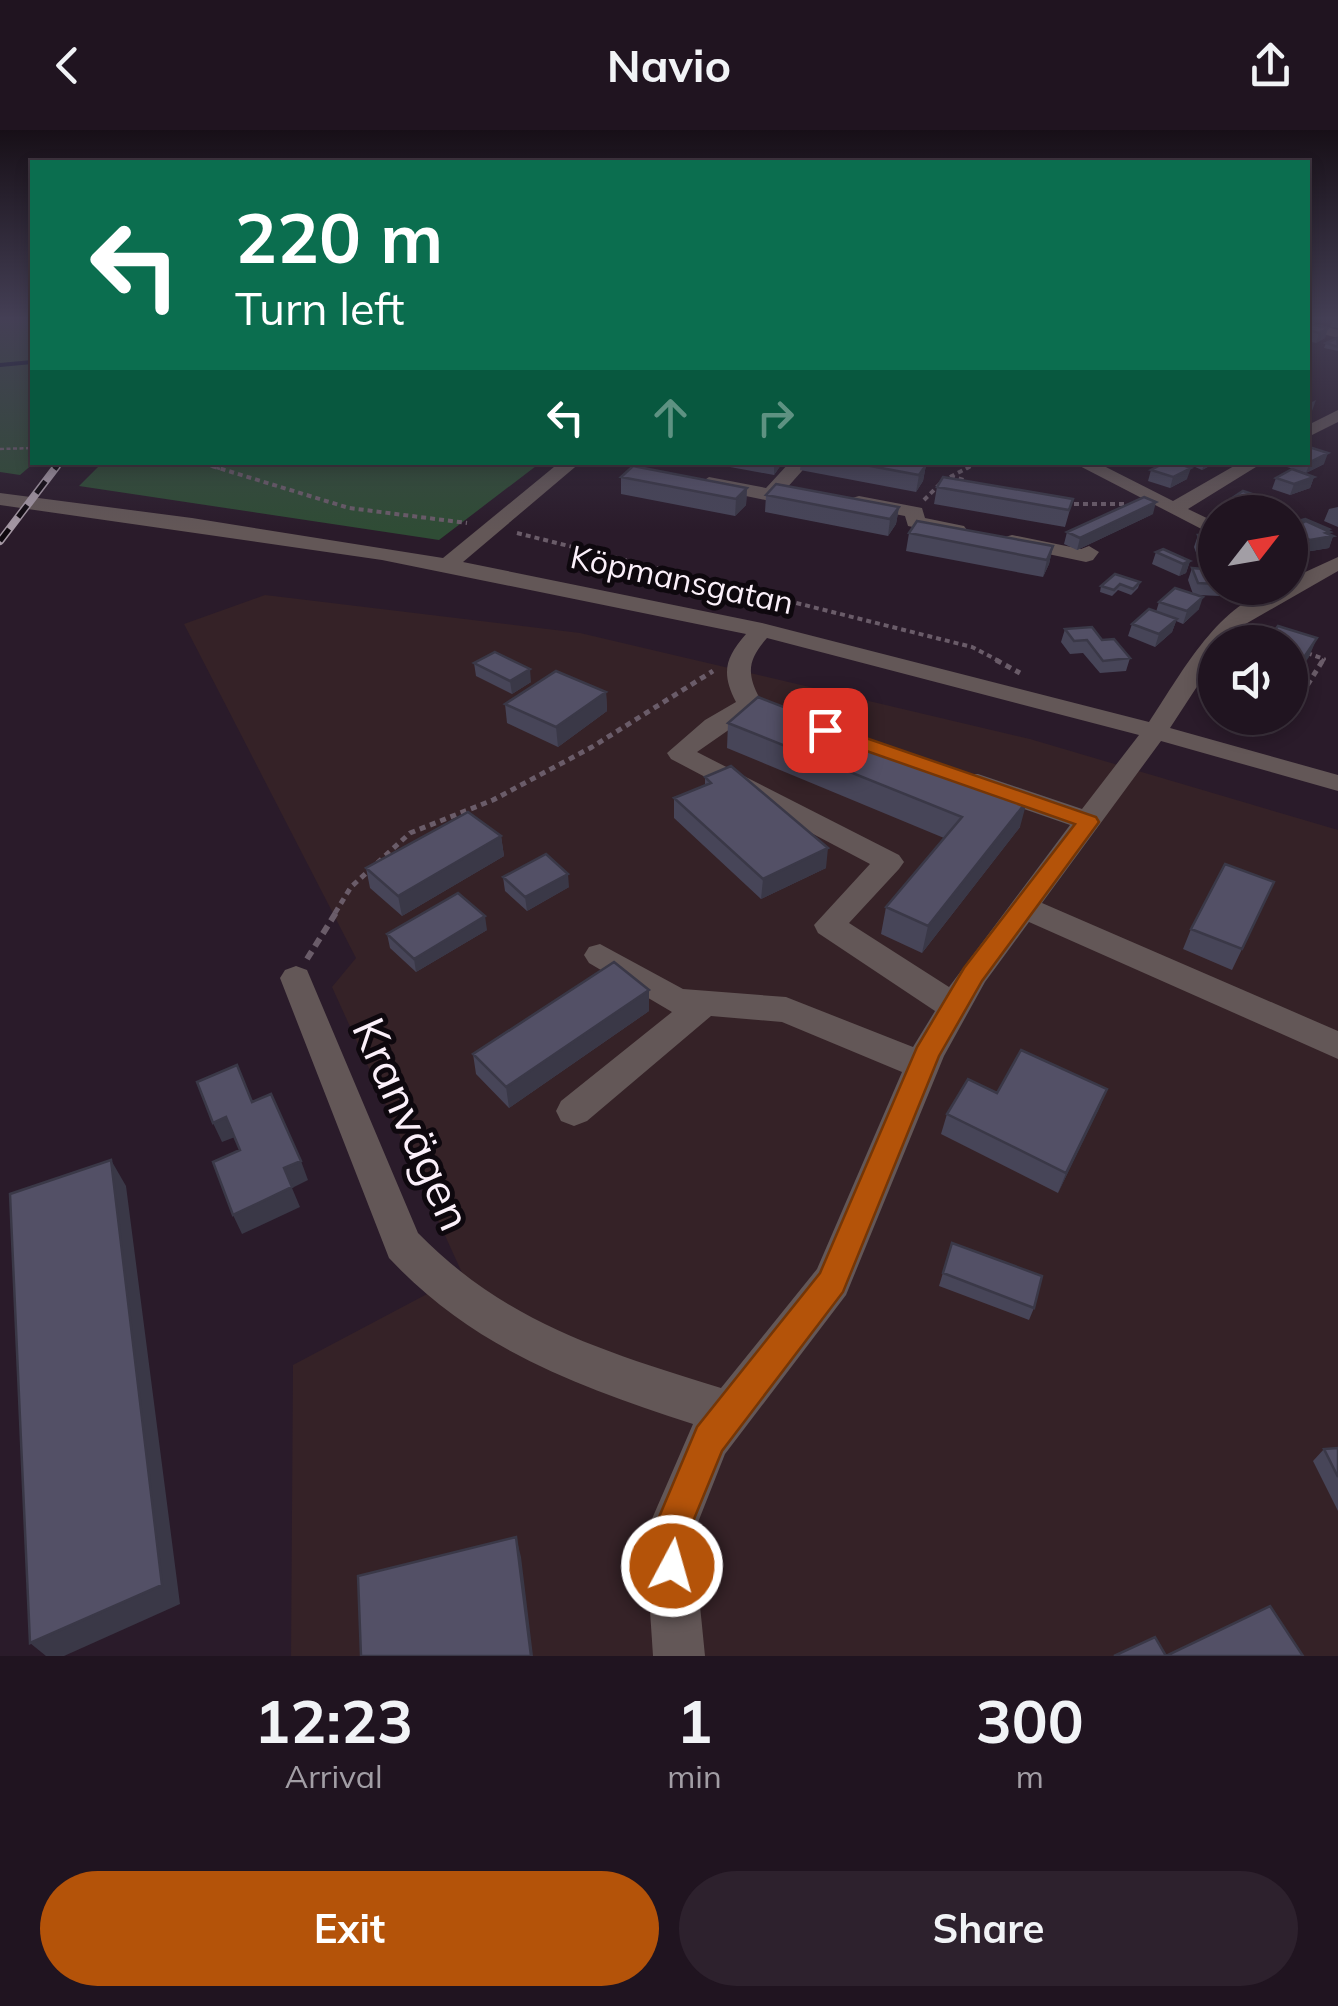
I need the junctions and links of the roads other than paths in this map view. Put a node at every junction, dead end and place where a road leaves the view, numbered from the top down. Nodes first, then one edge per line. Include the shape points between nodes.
1 (1338, 415) edge
2 (1310, 431) edge
3 (568, 465) edge
4 (800, 465) edge
5 (1086, 465) edge
6 (1248, 465) edge
7 (680, 477) edge
8 (836, 497) edge
9 (0, 499) edge
10 (1164, 504) junction
11 (1198, 521) edge
12 (1090, 552) dead end
13 (1338, 563) edge
14 (447, 565) junction
15 (1308, 574) edge
16 (1308, 583) edge
17 (1338, 591) edge
18 (1258, 605) edge
19 (1230, 625) edge
20 (762, 630) junction
21 (1198, 669) edge
22 (750, 704) junction
23 (788, 717) edge
24 (1155, 732) junction
25 (938, 769) edge
26 (1338, 783) edge
27 (1088, 822) junction
28 (1023, 908) junction
29 (600, 955) dead end
30 (296, 978) road end
31 (706, 1003) junction
32 (954, 1007) junction
33 (1338, 1046) edge
34 (922, 1064) junction
35 (574, 1112) dead end
36 (729, 1413) junction
37 (679, 1656) edge

1 - 2 street
3 - 14 street
4 - 7 street via 788,488 770,495
5 - 10 street
6 - 10 street
8 - 12 street via 915,512 915,522
9 - 14 street, Köpmansgatan
10 - 11 street
13 - 15 street
14 - 20 street, Köpmansgatan
16 - 17 street
18 - 19 street
20 - 22 street via 736,659 735,677
20 - 24 street, Köpmansgatan
21 - 24 street
22 - 23 street
22 - 32 street via 680,753 889,862 829,925
24 - 26 street, Köpmansgatan
24 - 27 street
25 - 27 street
27 - 28 street
28 - 32 street
28 - 33 street
29 - 31 street via 676,1000
30 - 36 street, Kranvägen via 403,1246 430,1279 522,1339
31 - 34 street via 786,1010
31 - 35 street
32 - 34 street
34 - 36 street via 832,1282
36 - 37 street via 709,1439 669,1536

